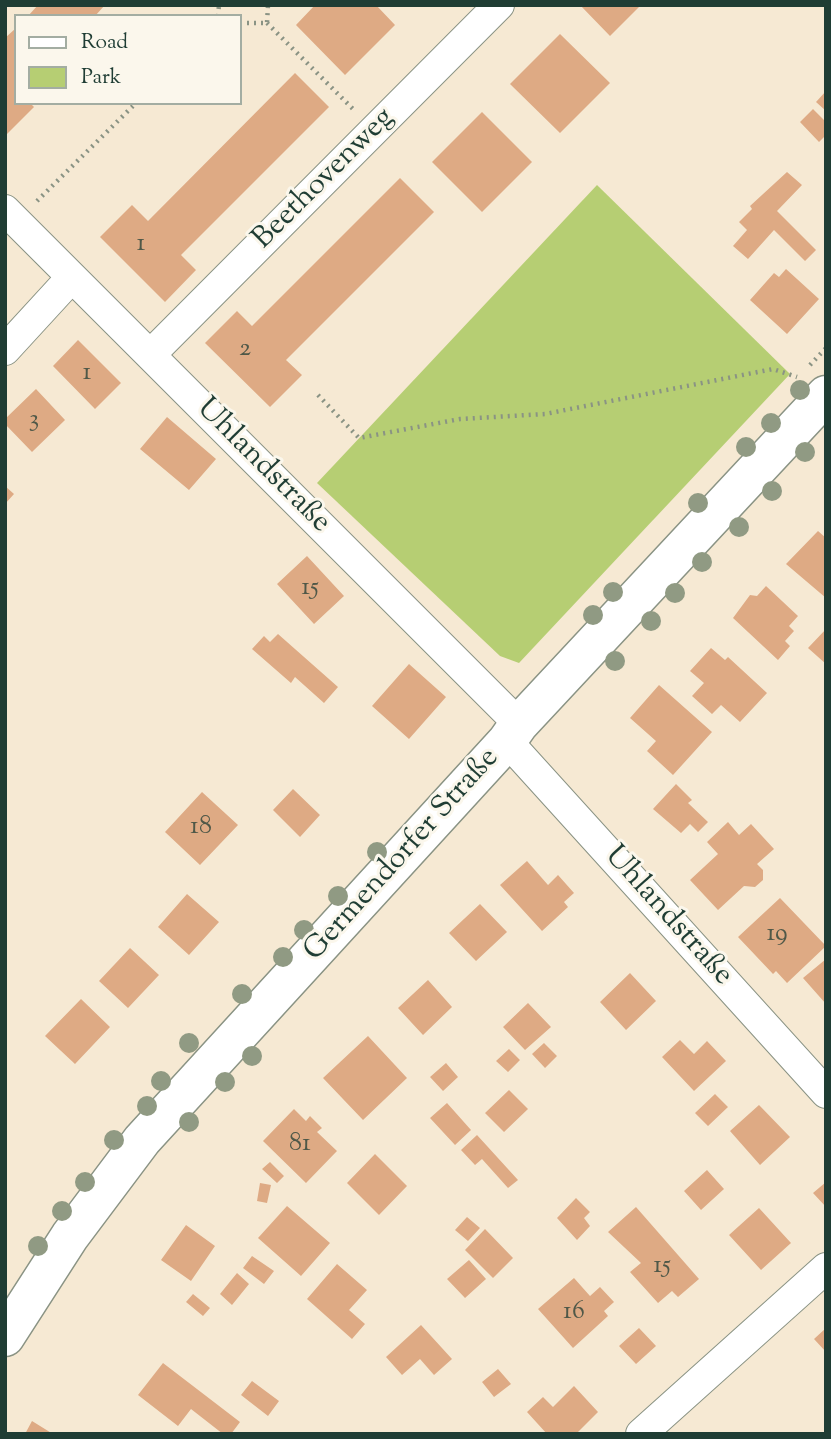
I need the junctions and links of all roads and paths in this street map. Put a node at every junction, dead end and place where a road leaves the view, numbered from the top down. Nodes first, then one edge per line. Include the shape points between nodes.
1 (268, 5) edge
2 (499, 5) edge
3 (242, 23) edge
4 (267, 23) junction
5 (134, 105) edge
6 (375, 130) junction
7 (11, 216) edge
8 (72, 278) junction
9 (5, 350) edge
10 (150, 355) junction
11 (812, 386) edge
12 (318, 395) dead end
13 (513, 733) junction
14 (826, 1093) edge
15 (826, 1268) edge
16 (5, 1337) edge
17 (641, 1434) edge

1 - 4 path
2 - 6 street, Beethovenweg
3 - 4 path
4 - 6 path
5 - 7 path
6 - 10 street, Beethovenweg
7 - 8 street, Uhlandstraße
8 - 9 street
8 - 10 street, Uhlandstraße
10 - 13 street, Uhlandstraße
11 - 12 path via 773,369 545,414 460,419 359,438
11 - 13 main road, Germendorfer Straße
13 - 14 street, Uhlandstraße
13 - 16 main road, Germendorfer Straße via 142,1140 70,1236
15 - 17 street

